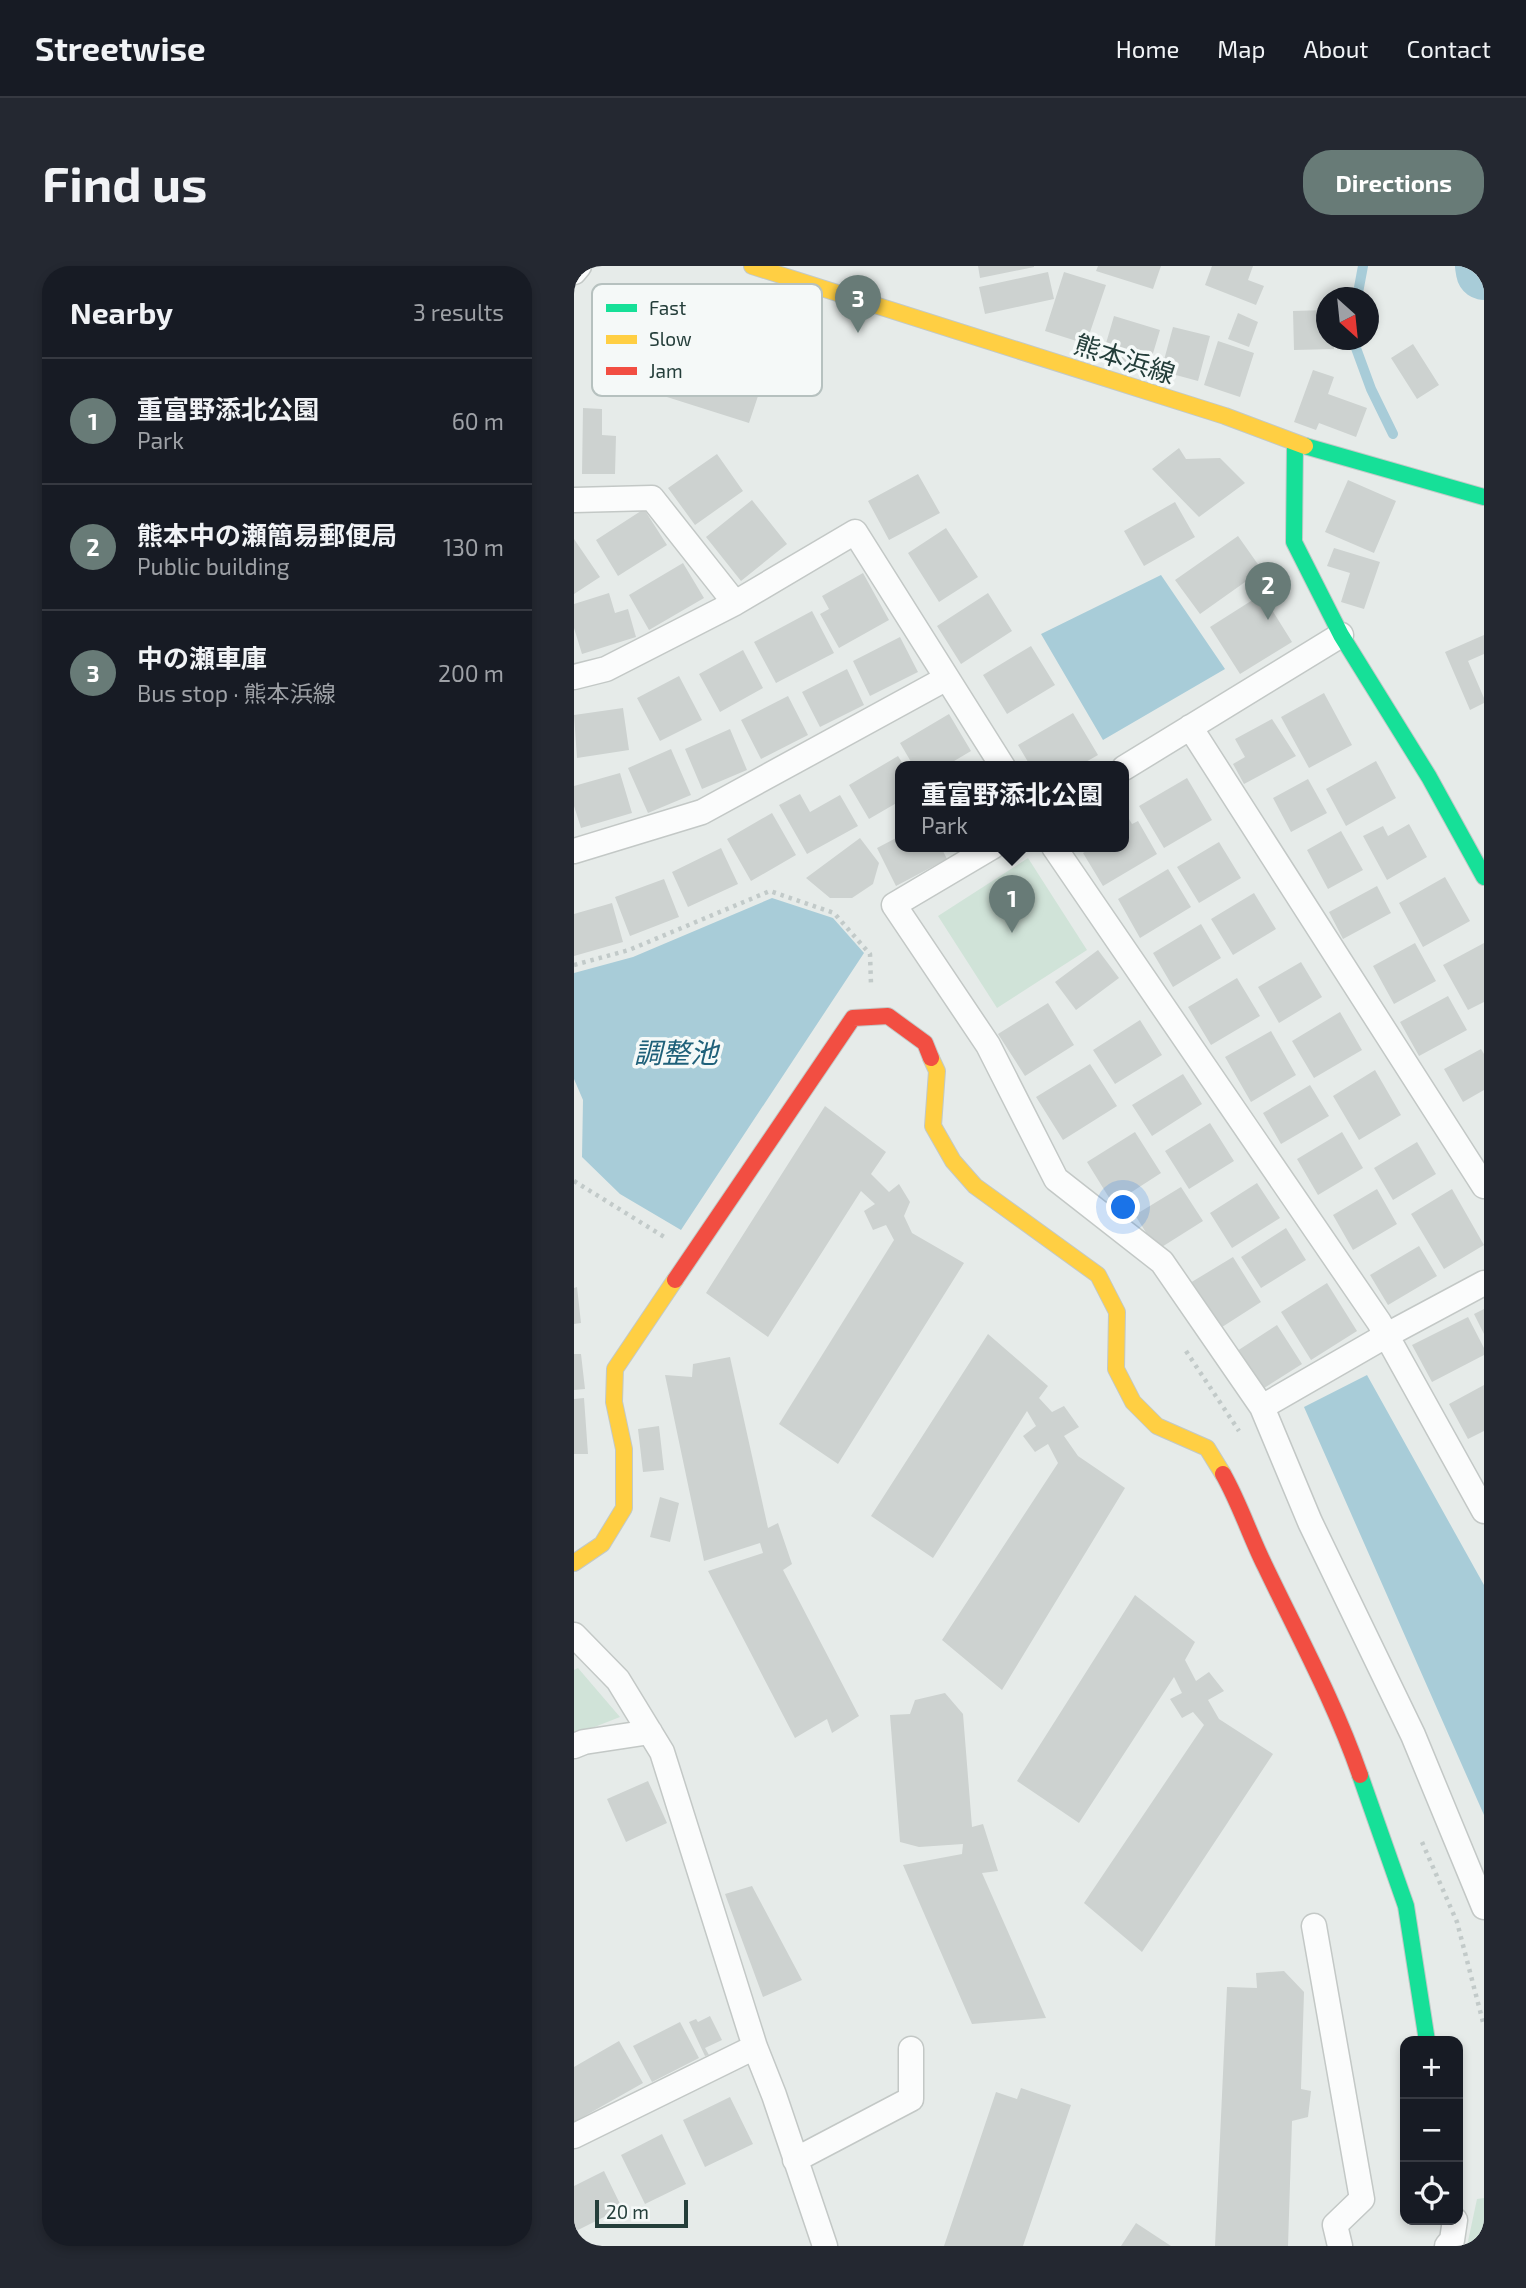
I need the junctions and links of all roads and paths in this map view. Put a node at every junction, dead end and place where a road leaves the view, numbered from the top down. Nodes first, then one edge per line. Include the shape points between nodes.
1 (579, 266) edge
2 (752, 266) edge
3 (574, 272) edge
4 (809, 284) edge
5 (822, 288) edge
6 (1295, 443) junction
7 (1484, 498) edge
8 (574, 500) edge
9 (736, 603) junction
10 (1341, 635) junction
11 (574, 677) edge
12 (947, 678) junction
13 (1190, 727) junction
14 (999, 761) edge
15 (1129, 765) edge
16 (574, 850) edge
17 (984, 852) edge
18 (1058, 852) edge
19 (1484, 877) edge
20 (574, 965) edge
21 (871, 1017) junction
22 (574, 1181) edge
23 (1484, 1186) edge
24 (693, 1255) junction
25 (1484, 1283) edge
26 (1387, 1335) junction
27 (1262, 1407) junction
28 (1484, 1511) edge
29 (574, 1563) edge
30 (574, 1635) edge
31 (650, 1732) junction
32 (574, 1746) edge
33 (1484, 1907) edge
34 (1314, 1926) dead end
35 (1426, 2036) edge
36 (755, 2047) junction
37 (911, 2049) dead end
38 (574, 2136) edge
39 (795, 2160) junction
40 (1454, 2225) edge
41 (825, 2246) edge
42 (1340, 2246) edge
43 (1447, 2246) edge

1 - 3 street
2 - 4 street, 熊本浜線
5 - 6 street, 熊本浜線 via 1225,416
6 - 7 street, 熊本浜線
6 - 10 street via 1294,542
8 - 9 street via 652,498
9 - 11 street via 607,669
9 - 12 street via 855,532
10 - 13 street
10 - 19 street via 1429,776
12 - 14 street
12 - 16 street via 702,812
13 - 15 street
13 - 23 street
17 - 27 street via 894,905 988,1045 1056,1179 1163,1262
18 - 26 street
20 - 21 path via 629,950 770,891 834,913 870,954
21 - 24 street via 853,1018
21 - 35 street via 888,1016 925,1043 937,1071 933,1126 953,1161 975,1186 1098,1275 1117,1312 1116,1369 1133,1402 1157,1426 1207,1448 1238,1500 1260,1557 1345,1732 1406,1906
22 - 24 path
24 - 29 street via 615,1369 614,1402 624,1449 624,1508 602,1545
25 - 26 street
26 - 27 street
26 - 28 street
27 - 33 street via 1310,1522 1413,1735
30 - 31 street via 618,1680
31 - 32 street
31 - 36 street via 662,1752
34 - 42 street via 1362,2199 1335,2225
36 - 38 street
36 - 39 street
37 - 39 street via 911,2099
39 - 41 street
40 - 43 street

